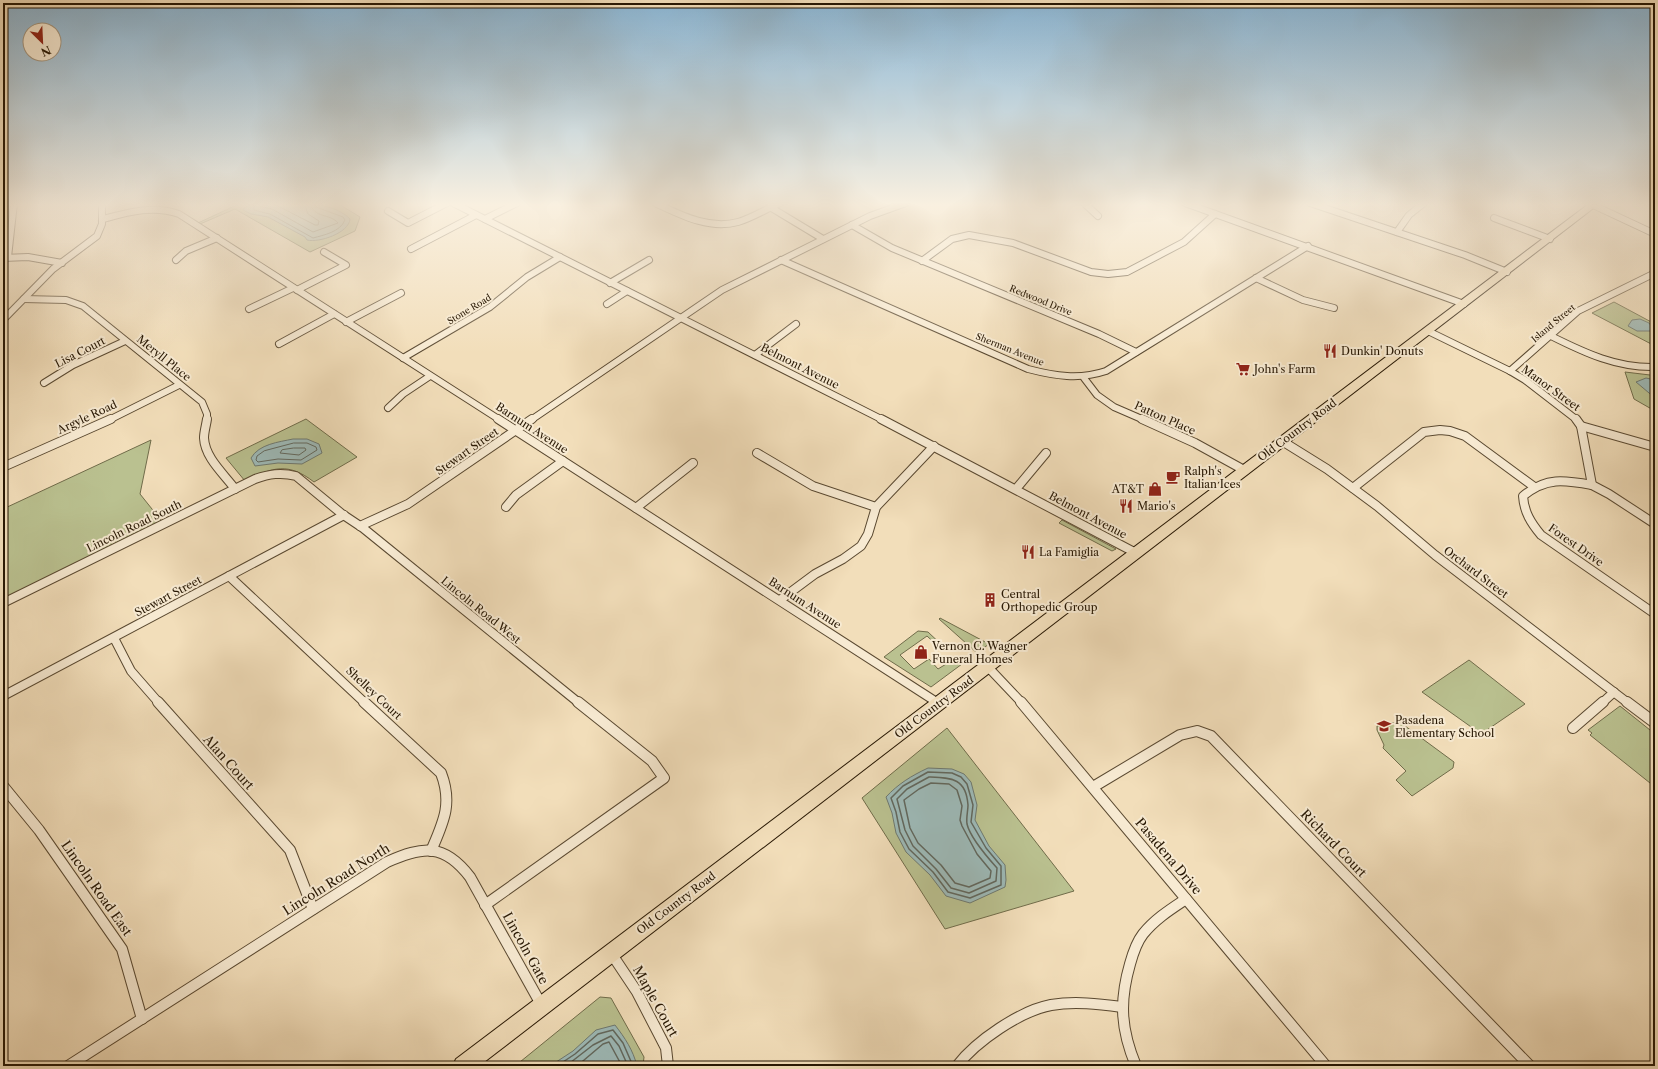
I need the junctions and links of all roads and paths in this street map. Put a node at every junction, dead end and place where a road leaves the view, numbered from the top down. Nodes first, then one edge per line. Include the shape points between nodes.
1 (75, 253) edge
2 (184, 253) edge
3 (240, 253) edge
4 (326, 253) edge
5 (552, 253) edge
6 (795, 253) edge
7 (903, 253) edge
8 (933, 253) edge
9 (1040, 253) edge
10 (1164, 253) edge
11 (1297, 253) edge
12 (1327, 253) edge
13 (1462, 253) edge
14 (1532, 253) edge
15 (560, 257) junction
16 (6, 258) edge
17 (176, 260) dead end
18 (648, 260) dead end
19 (781, 260) junction
20 (922, 261) junction
21 (62, 263) junction
22 (1507, 272) junction
23 (1655, 273) edge
24 (1256, 278) junction
25 (610, 282) junction
26 (295, 289) junction
27 (627, 291) junction
28 (400, 293) dead end
29 (24, 299) junction
30 (607, 304) dead end
31 (1464, 304) junction
32 (1334, 308) dead end
33 (249, 309) dead end
34 (334, 314) junction
35 (680, 317) junction
36 (3, 320) edge
37 (346, 322) junction
38 (796, 324) dead end
39 (1428, 331) junction
40 (1551, 336) junction
41 (125, 341) junction
42 (278, 344) dead end
43 (1136, 352) junction
44 (755, 356) junction
45 (403, 358) junction
46 (1655, 367) edge
47 (1510, 371) junction
48 (430, 376) junction
49 (1084, 378) junction
50 (44, 383) dead end
51 (179, 385) junction
52 (388, 408) dead end
53 (1581, 426) junction
54 (516, 431) junction
55 (1282, 441) junction
56 (934, 446) junction
57 (1655, 447) edge
58 (757, 453) dead end
59 (1046, 453) dead end
60 (563, 461) junction
61 (693, 463) dead end
62 (3, 467) edge
63 (1244, 470) junction
64 (276, 473) joint
65 (1592, 485) junction
66 (1533, 486) junction
67 (1353, 488) junction
68 (235, 489) junction
69 (1016, 489) junction
70 (506, 507) dead end
71 (876, 507) junction
72 (636, 508) junction
73 (344, 515) junction
74 (1655, 524) edge
75 (360, 526) junction
76 (1136, 553) junction
77 (229, 576) junction
78 (780, 600) junction
79 (3, 603) edge
80 (1655, 614) edge
81 (114, 638) junction
82 (987, 666) junction
83 (1614, 692) junction
84 (3, 696) edge
85 (939, 703) junction
86 (1655, 723) edge
87 (1573, 728) dead end
88 (3, 786) edge
89 (1093, 787) junction
90 (432, 851) junction
91 (1186, 899) junction
92 (485, 905) junction
93 (313, 909) junction
94 (611, 953) junction
95 (542, 1006) junction
96 (1122, 1007) junction
97 (142, 1019) junction
98 (68, 1066) edge
99 (463, 1066) edge
100 (668, 1066) edge
101 (957, 1066) edge
102 (1136, 1066) edge
103 (1326, 1066) edge
104 (1530, 1066) edge

1 - 21 street
2 - 17 street
3 - 26 street, Barnum Avenue
4 - 26 street via 346,265
5 - 15 street, Belmont Avenue
6 - 19 street, Stewart Street
7 - 20 street, Redwood Drive
8 - 20 street
9 - 10 street via 1091,272 1108,274 1127,272
11 - 24 street, Sherman Avenue
12 - 31 street
13 - 22 street
14 - 22 main road, Old Country Road
15 - 25 street, Belmont Avenue
15 - 45 street, Stone Road via 526,277 490,307
16 - 21 street
18 - 25 street
19 - 35 street, Stewart Street via 722,290
19 - 49 street, Sherman Avenue via 1028,369 1063,377
20 - 43 street, Redwood Drive via 1099,334
21 - 29 street
22 - 31 main road, Old Country Road
23 - 40 street, Island Street via 1578,311
24 - 32 street via 1299,300
24 - 43 street, Sherman Avenue
25 - 27 street, Belmont Avenue
26 - 33 street
26 - 34 street, Barnum Avenue
27 - 30 street
27 - 35 street, Belmont Avenue
28 - 37 street
29 - 36 street
29 - 41 street, Meryll Place via 76,302
31 - 39 main road, Old Country Road
34 - 37 street, Barnum Avenue
34 - 42 street
35 - 44 street, Belmont Avenue
35 - 54 street, Stewart Street
37 - 45 street, Barnum Avenue
38 - 44 street
39 - 47 street, Manor Street
39 - 55 main road, Old Country Road
40 - 46 street via 1610,362 1635,368
40 - 47 street, Island Street
41 - 50 street, Lisa Court via 56,374
41 - 51 street, Meryll Place
43 - 49 street, Sherman Avenue via 1106,371
44 - 56 street, Belmont Avenue
45 - 48 street, Barnum Avenue
47 - 53 street, Manor Street via 1569,414
48 - 52 street via 403,394
48 - 54 street, Barnum Avenue
49 - 63 street, Patton Place via 1098,395 1114,407 1194,443
51 - 62 street, Argyle Road
51 - 68 street, Meryll Place via 206,408 206,448
53 - 57 street
53 - 65 street, Manor Street
54 - 60 street, Barnum Avenue
54 - 75 street, Stewart Street via 408,504
55 - 63 main road, Old Country Road
55 - 67 street, Orchard Street
56 - 69 street, Belmont Avenue
56 - 71 street
58 - 71 street via 813,486
59 - 69 street
60 - 70 street via 516,495
60 - 72 street, Barnum Avenue
61 - 72 street
63 - 76 main road, Old Country Road
64 - 68 street, Lincoln Road South via 255,479
64 - 73 street, Lincoln Road West via 296,476
65 - 66 street via 1552,480
65 - 74 street
66 - 67 street via 1466,436 1456,432 1434,430 1424,432
66 - 80 street, Forest Drive via 1523,496 1523,507 1528,521 1541,534
67 - 83 street, Orchard Street via 1435,555
68 - 79 street, Lincoln Road South
69 - 76 street, Belmont Avenue
71 - 78 street via 868,534 861,546 814,574
72 - 78 street, Barnum Avenue
73 - 75 street, Lincoln Road West
73 - 77 street, Stewart Street
75 - 92 street, Lincoln Road West via 652,762 664,778
76 - 82 main road, Old Country Road
77 - 81 street, Stewart Street
77 - 90 street, Shelley Court via 441,773 446,784 448,807
78 - 85 street, Barnum Avenue
81 - 84 street, Stewart Street
81 - 93 street, Alan Court via 131,671 290,850
82 - 85 main road, Old Country Road
82 - 89 street, Pasadena Drive via 1027,708
83 - 86 street, Orchard Street
83 - 87 street
85 - 94 main road, Old Country Road
88 - 97 street, Lincoln Road East via 39,830 122,949
89 - 91 street, Pasadena Drive
89 - 104 street, Richard Court via 1187,731 1204,732 1211,736
90 - 92 street, Lincoln Road North via 450,856 460,864
90 - 93 street, Lincoln Road North via 408,853 387,862
91 - 96 street via 1148,929 1138,942 1130,962
91 - 103 street, Pasadena Drive
92 - 95 street, Lincoln Gate
93 - 97 street, Lincoln Road North
94 - 95 main road, Old Country Road
94 - 100 street, Maple Court via 637,992 666,1048
95 - 99 main road, Old Country Road
96 - 101 street via 1091,1004 1041,1007 1000,1027 962,1058
96 - 102 street via 1125,1038
97 - 98 street, Lincoln Road North

